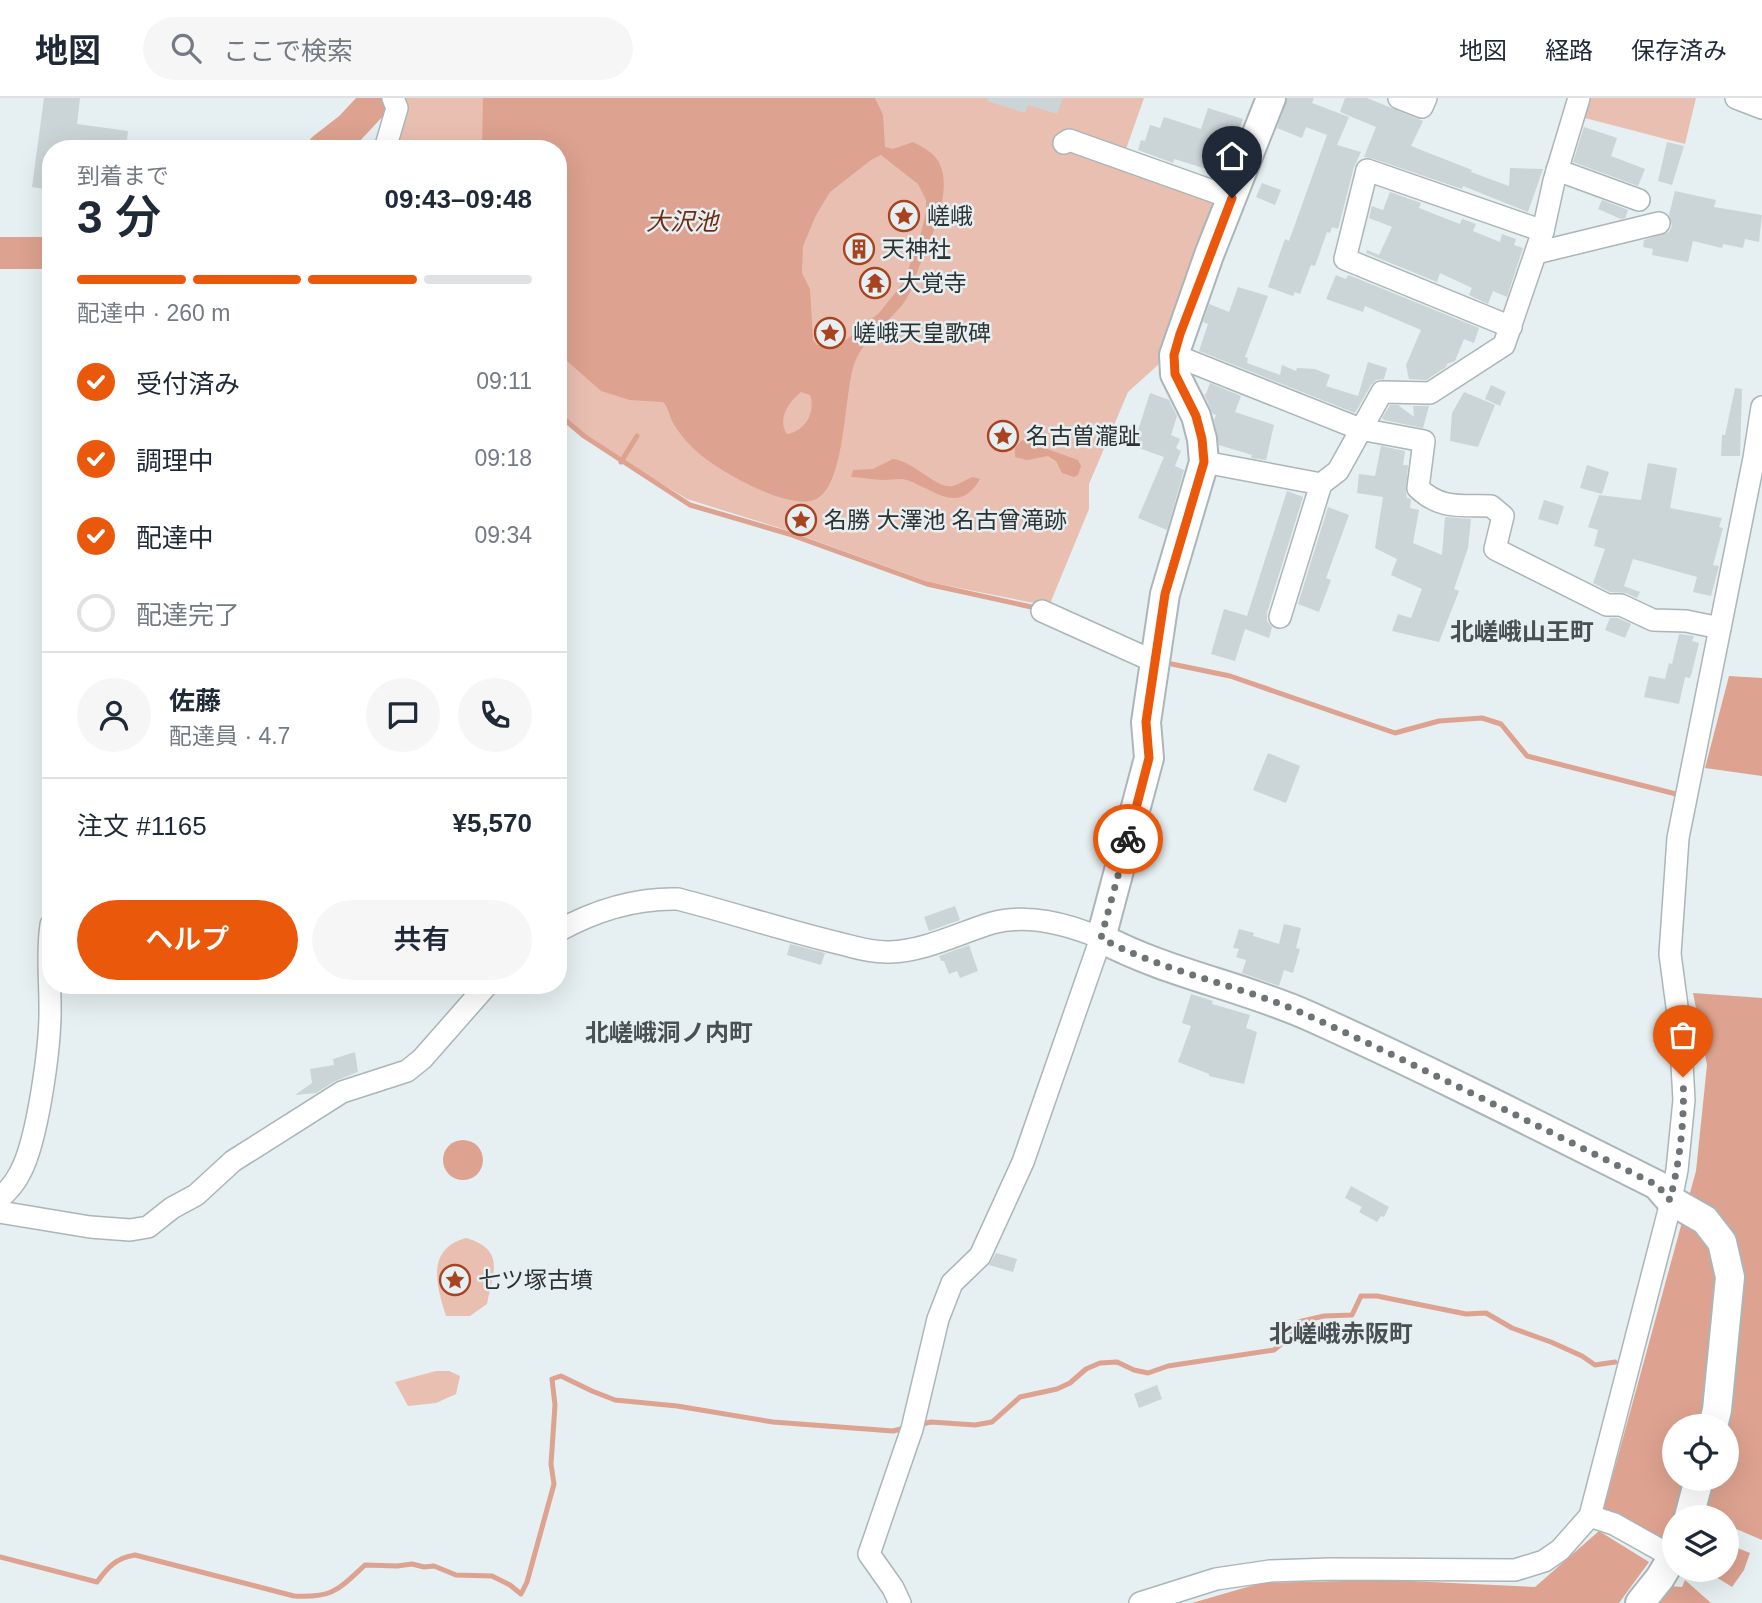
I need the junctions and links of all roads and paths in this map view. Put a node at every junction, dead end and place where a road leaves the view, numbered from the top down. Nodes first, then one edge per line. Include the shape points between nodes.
1 (393, 98) edge
2 (1271, 98) edge
3 (1399, 98) edge
4 (1426, 98) edge
5 (1579, 98) edge
6 (1736, 98) edge
7 (1762, 108) edge
8 (388, 140) edge
9 (1064, 143) dead end
10 (1556, 170) junction
11 (1232, 198) junction
12 (1639, 200) dead end
13 (1659, 223) dead end
14 (1543, 231) junction
15 (1536, 253) junction
16 (1511, 327) junction
17 (1174, 355) junction
18 (1762, 407) edge
19 (1360, 429) junction
20 (1204, 462) junction
21 (1321, 484) junction
22 (1762, 516) edge
23 (1740, 533) junction
24 (1042, 611) dead end
25 (1280, 617) dead end
26 (1720, 628) junction
27 (1153, 661) junction
28 (567, 926) edge
29 (1101, 938) junction
30 (49, 994) edge
31 (479, 994) edge
32 (0, 1198) edge
33 (1670, 1200) junction
34 (0, 1212) edge
35 (1716, 1414) edge
36 (1590, 1516) junction
37 (1662, 1549) edge
38 (1662, 1575) edge
39 (900, 1603) edge
40 (1140, 1603) edge
41 (1640, 1603) edge

1 - 8 street via 397,108
2 - 11 main road
3 - 4 street via 1422,107
5 - 10 street
6 - 7 street
9 - 11 street via 1069,140
10 - 12 street
10 - 14 street
11 - 17 main road
13 - 15 street
14 - 15 street
14 - 16 street via 1367,170 1345,259
15 - 16 street
16 - 19 street via 1504,345 1430,393 1382,392
17 - 19 street
17 - 20 main road via 1175,374 1196,416
18 - 23 street
19 - 21 street via 1338,471
19 - 26 street via 1424,441 1418,488 1444,505 1496,509 1503,516 1495,548 1607,605 1653,620
20 - 21 street
20 - 27 main road via 1165,594
21 - 25 street
22 - 23 street
23 - 26 street
24 - 27 street
26 - 33 street via 1678,838 1670,954 1684,1100
27 - 29 main road via 1146,722 1149,758
28 - 29 street via 636,901 678,899 872,951 912,949 994,922 1021,919
29 - 33 main road via 1306,1014 1657,1185
29 - 39 street via 1023,1162 980,1256 952,1283 938,1319 912,1429 869,1554
30 - 32 street via 35,1126 21,1172
31 - 34 street via 407,1071 342,1092 233,1161 196,1195 148,1227 90,1227
33 - 35 main road via 1705,1220 1722,1242 1730,1277
33 - 36 street
36 - 37 street
36 - 40 street via 1560,1550 1544,1561 1515,1570 1270,1571 1216,1578
38 - 41 main road

